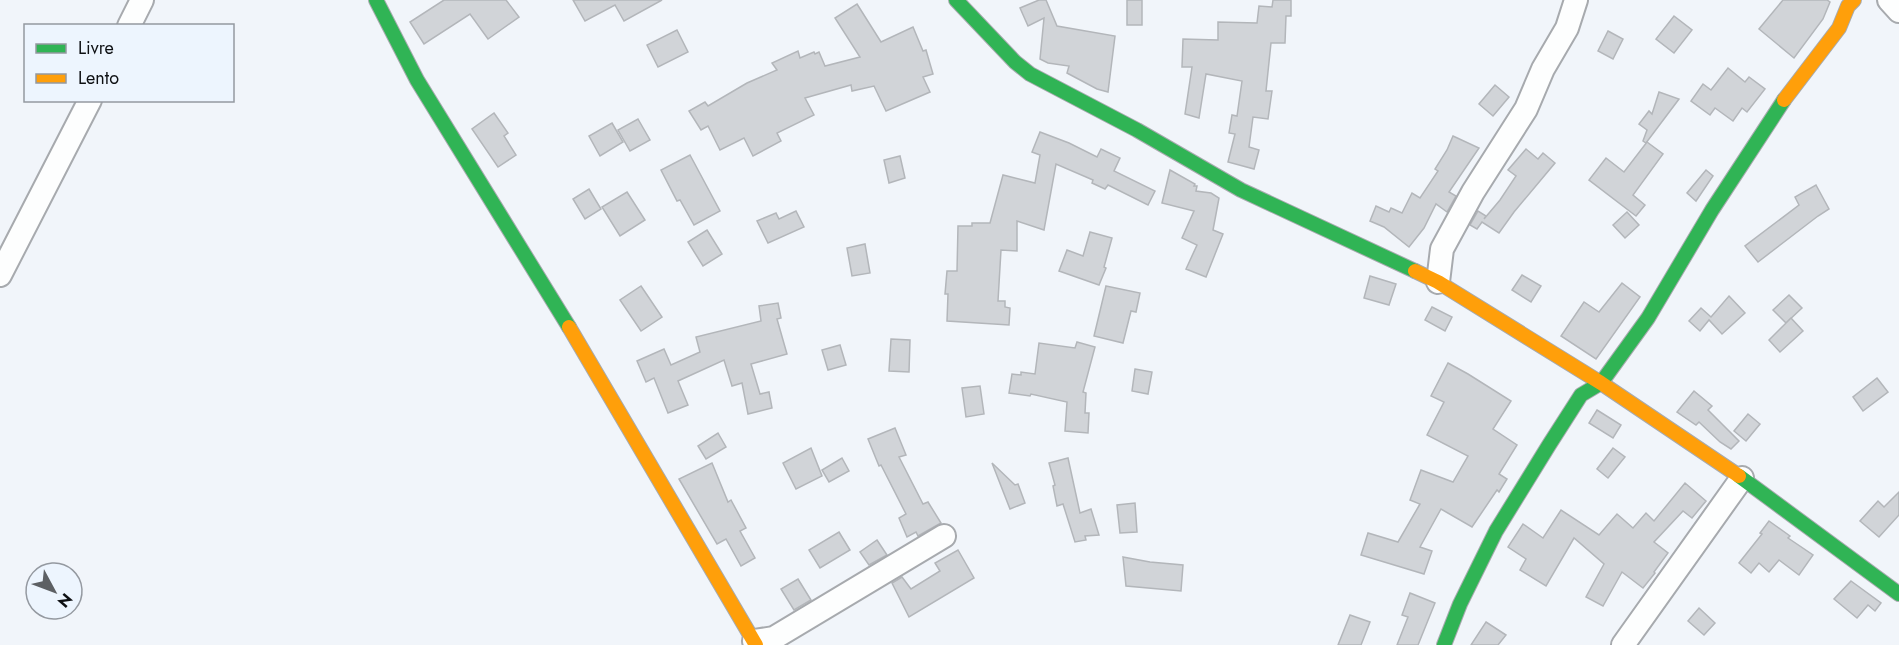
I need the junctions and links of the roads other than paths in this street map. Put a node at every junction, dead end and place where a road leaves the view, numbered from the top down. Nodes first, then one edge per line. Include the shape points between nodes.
1 (142, 0) edge
2 (376, 0) edge
3 (956, 0) edge
4 (1576, 0) edge
5 (1854, 0) edge
6 (1889, 0) edge
7 (1899, 11) edge
8 (130, 24) edge
9 (89, 102) edge
10 (0, 275) edge
11 (1437, 282) junction
12 (1601, 383) junction
13 (1742, 478) junction
14 (944, 536) dead end
15 (1899, 594) edge
16 (755, 643) edge
17 (1444, 645) edge
18 (1623, 645) edge

1 - 8 street
2 - 16 street via 417,80 536,272
3 - 11 street via 1030,74 1241,190
4 - 11 street via 1568,28 1526,109 1442,249
5 - 12 street via 1839,28 1774,113 1648,318
6 - 7 street
9 - 10 street
11 - 12 street
12 - 13 street
12 - 17 street via 1581,395 1496,531
13 - 15 street
13 - 18 street
14 - 16 street via 774,638

